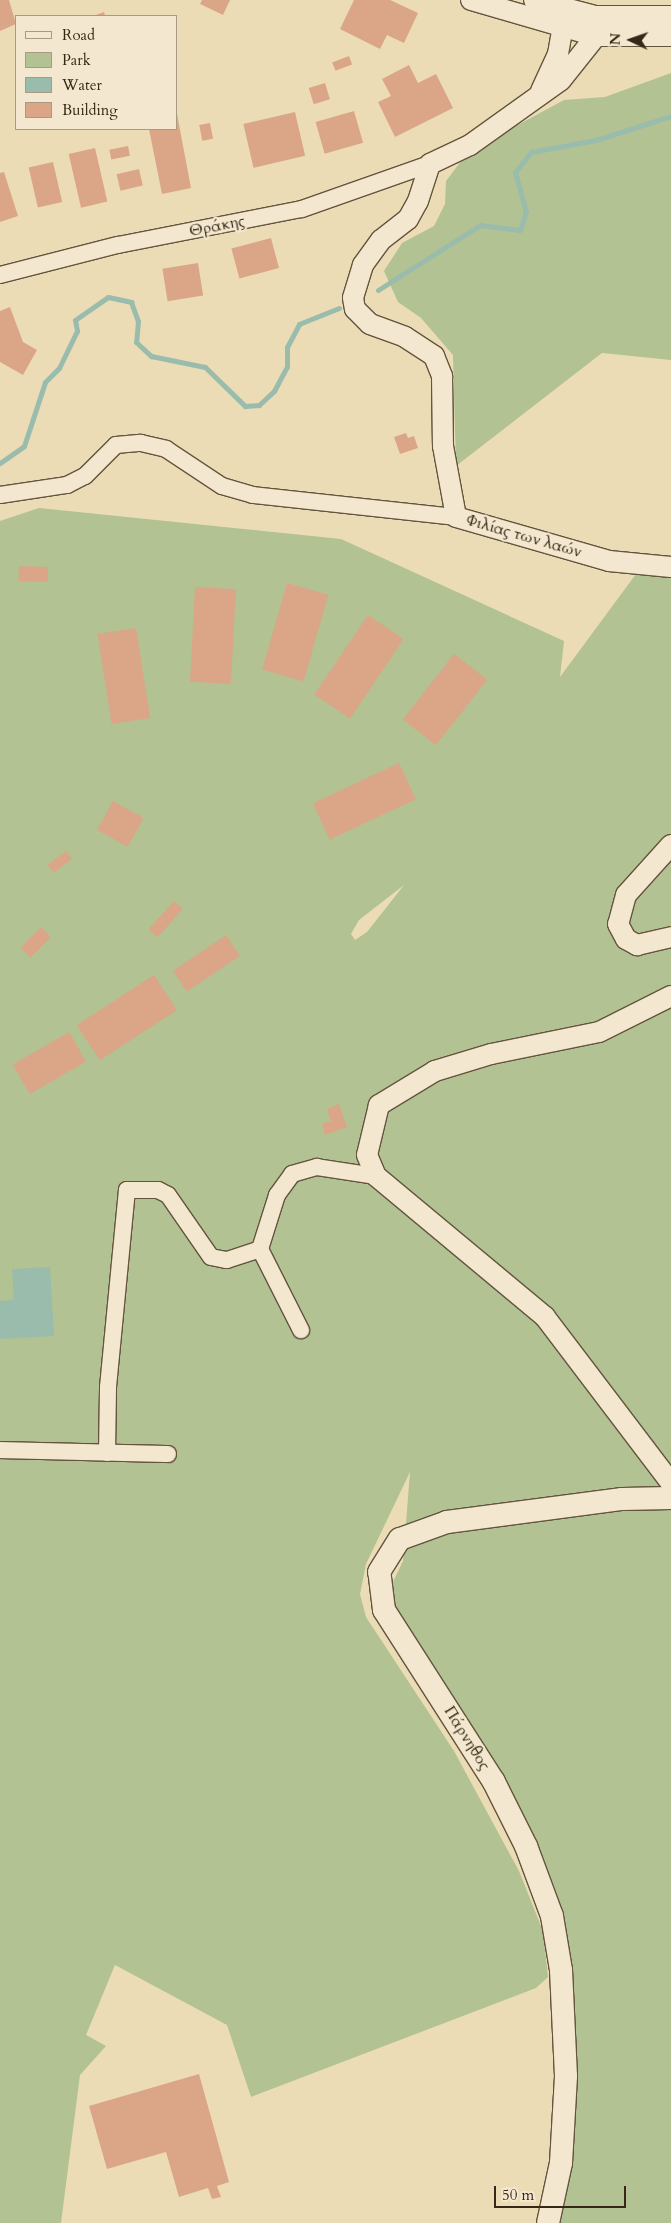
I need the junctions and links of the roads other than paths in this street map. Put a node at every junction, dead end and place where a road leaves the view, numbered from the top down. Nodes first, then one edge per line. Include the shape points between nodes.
1 (471, 0) edge
2 (534, 0) edge
3 (565, 13) edge
4 (671, 16) edge
5 (596, 36) junction
6 (671, 36) edge
7 (541, 91) junction
8 (430, 164) junction
9 (0, 276) edge
10 (0, 495) edge
11 (456, 517) junction
12 (671, 567) edge
13 (671, 845) edge
14 (671, 936) edge
15 (671, 996) edge
16 (376, 1176) junction
17 (260, 1249) junction
18 (301, 1330) dead end
19 (0, 1450) edge
20 (107, 1453) junction
21 (168, 1454) dead end
22 (671, 1483) edge
23 (671, 1498) edge
24 (548, 2223) edge

1 - 3 street
2 - 3 street
3 - 4 street
3 - 5 street
3 - 7 street
5 - 6 street
5 - 7 street via 574,67
7 - 8 street via 470,145
8 - 9 street, Θράκης via 302,209 118,246
8 - 11 street, Φιλίας των λαών via 415,207 363,265 353,298 355,309 370,324 405,337 434,356 442,376 443,446
10 - 11 street via 67,485 86,476 116,445 141,443 166,449 222,486 253,495
11 - 12 street, Φιλίας των λαών via 609,560
13 - 14 street via 626,896 622,932 636,944
15 - 16 street via 599,1032 491,1054 435,1071 392,1095 379,1105 371,1124 367,1155
16 - 17 street via 317,1168 292,1174 277,1196
16 - 22 street via 545,1317
17 - 18 street
17 - 20 street via 217,1260 168,1195 158,1190 127,1190 108,1387
19 - 20 street
20 - 21 street
23 - 24 main road, Πάρνηθος via 622,1499 447,1522 400,1539 379,1572 384,1610 494,1782 526,1846 552,1916 561,1970 566,2076 560,2163

